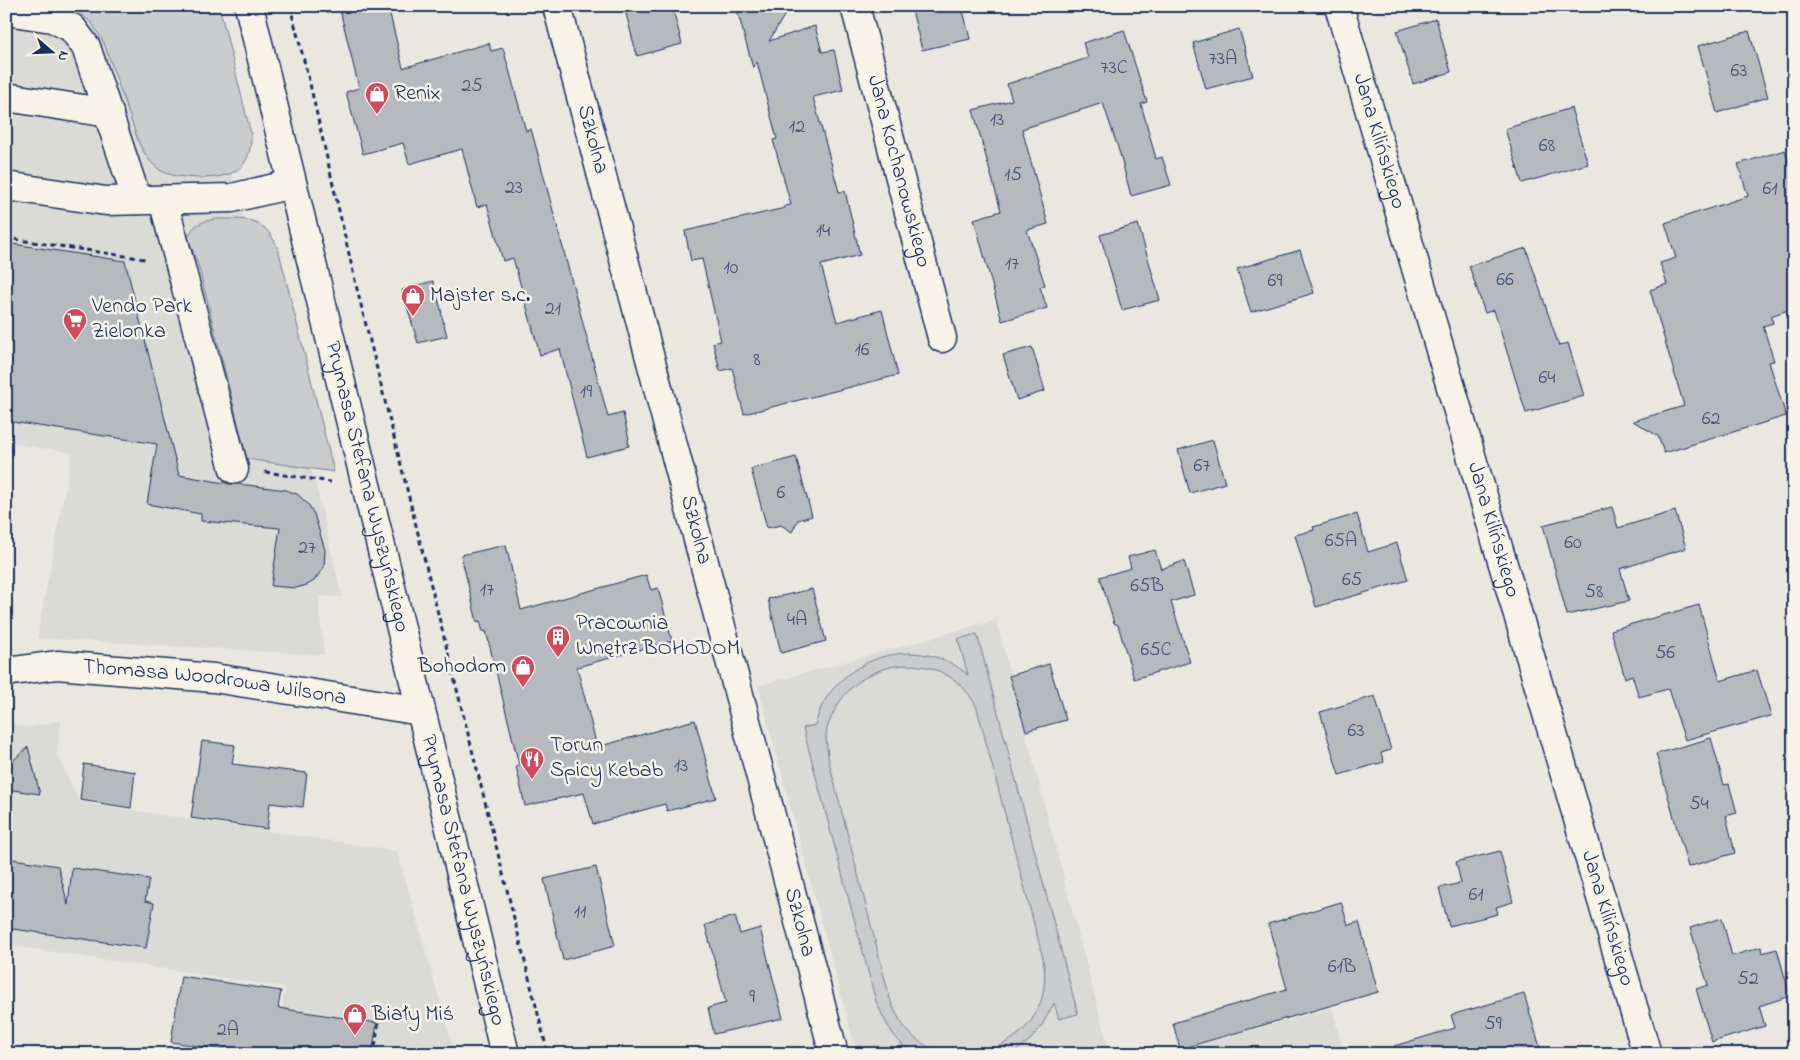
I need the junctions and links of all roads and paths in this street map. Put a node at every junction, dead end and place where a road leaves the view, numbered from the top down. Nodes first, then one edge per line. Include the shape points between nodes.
1 (249, 6) edge
2 (290, 6) edge
3 (557, 6) edge
4 (855, 6) edge
5 (1339, 6) edge
6 (14, 10) edge
7 (6, 98) edge
8 (108, 113) junction
9 (292, 184) junction
10 (6, 186) edge
11 (150, 200) junction
12 (6, 238) edge
13 (180, 264) junction
14 (942, 338) dead end
15 (234, 468) joint
16 (336, 482) dead end
17 (6, 672) edge
18 (421, 710) junction
19 (380, 1012) dead end
20 (379, 1054) edge
21 (505, 1054) edge
22 (548, 1054) edge
23 (834, 1054) edge
24 (1647, 1054) edge

1 - 9 street, Prymasa Stefana Wyszyńskiego
2 - 22 path via 359,298
3 - 23 street, Szkolna
4 - 14 street, Jana Kochanowskiego
5 - 24 street, Jana Kilińskiego
6 - 8 street via 52,18 72,28 86,46
7 - 8 street
8 - 11 street
9 - 11 street via 232,198
9 - 18 street, Prymasa Stefana Wyszyńskiego
10 - 11 street via 106,201
11 - 13 street
12 - 13 path
13 - 15 street
15 - 16 path
17 - 18 street, Thomasa Woodrowa Wilsona via 57,665 214,678
18 - 21 street, Prymasa Stefana Wyszyńskiego
19 - 20 path via 375,1048

